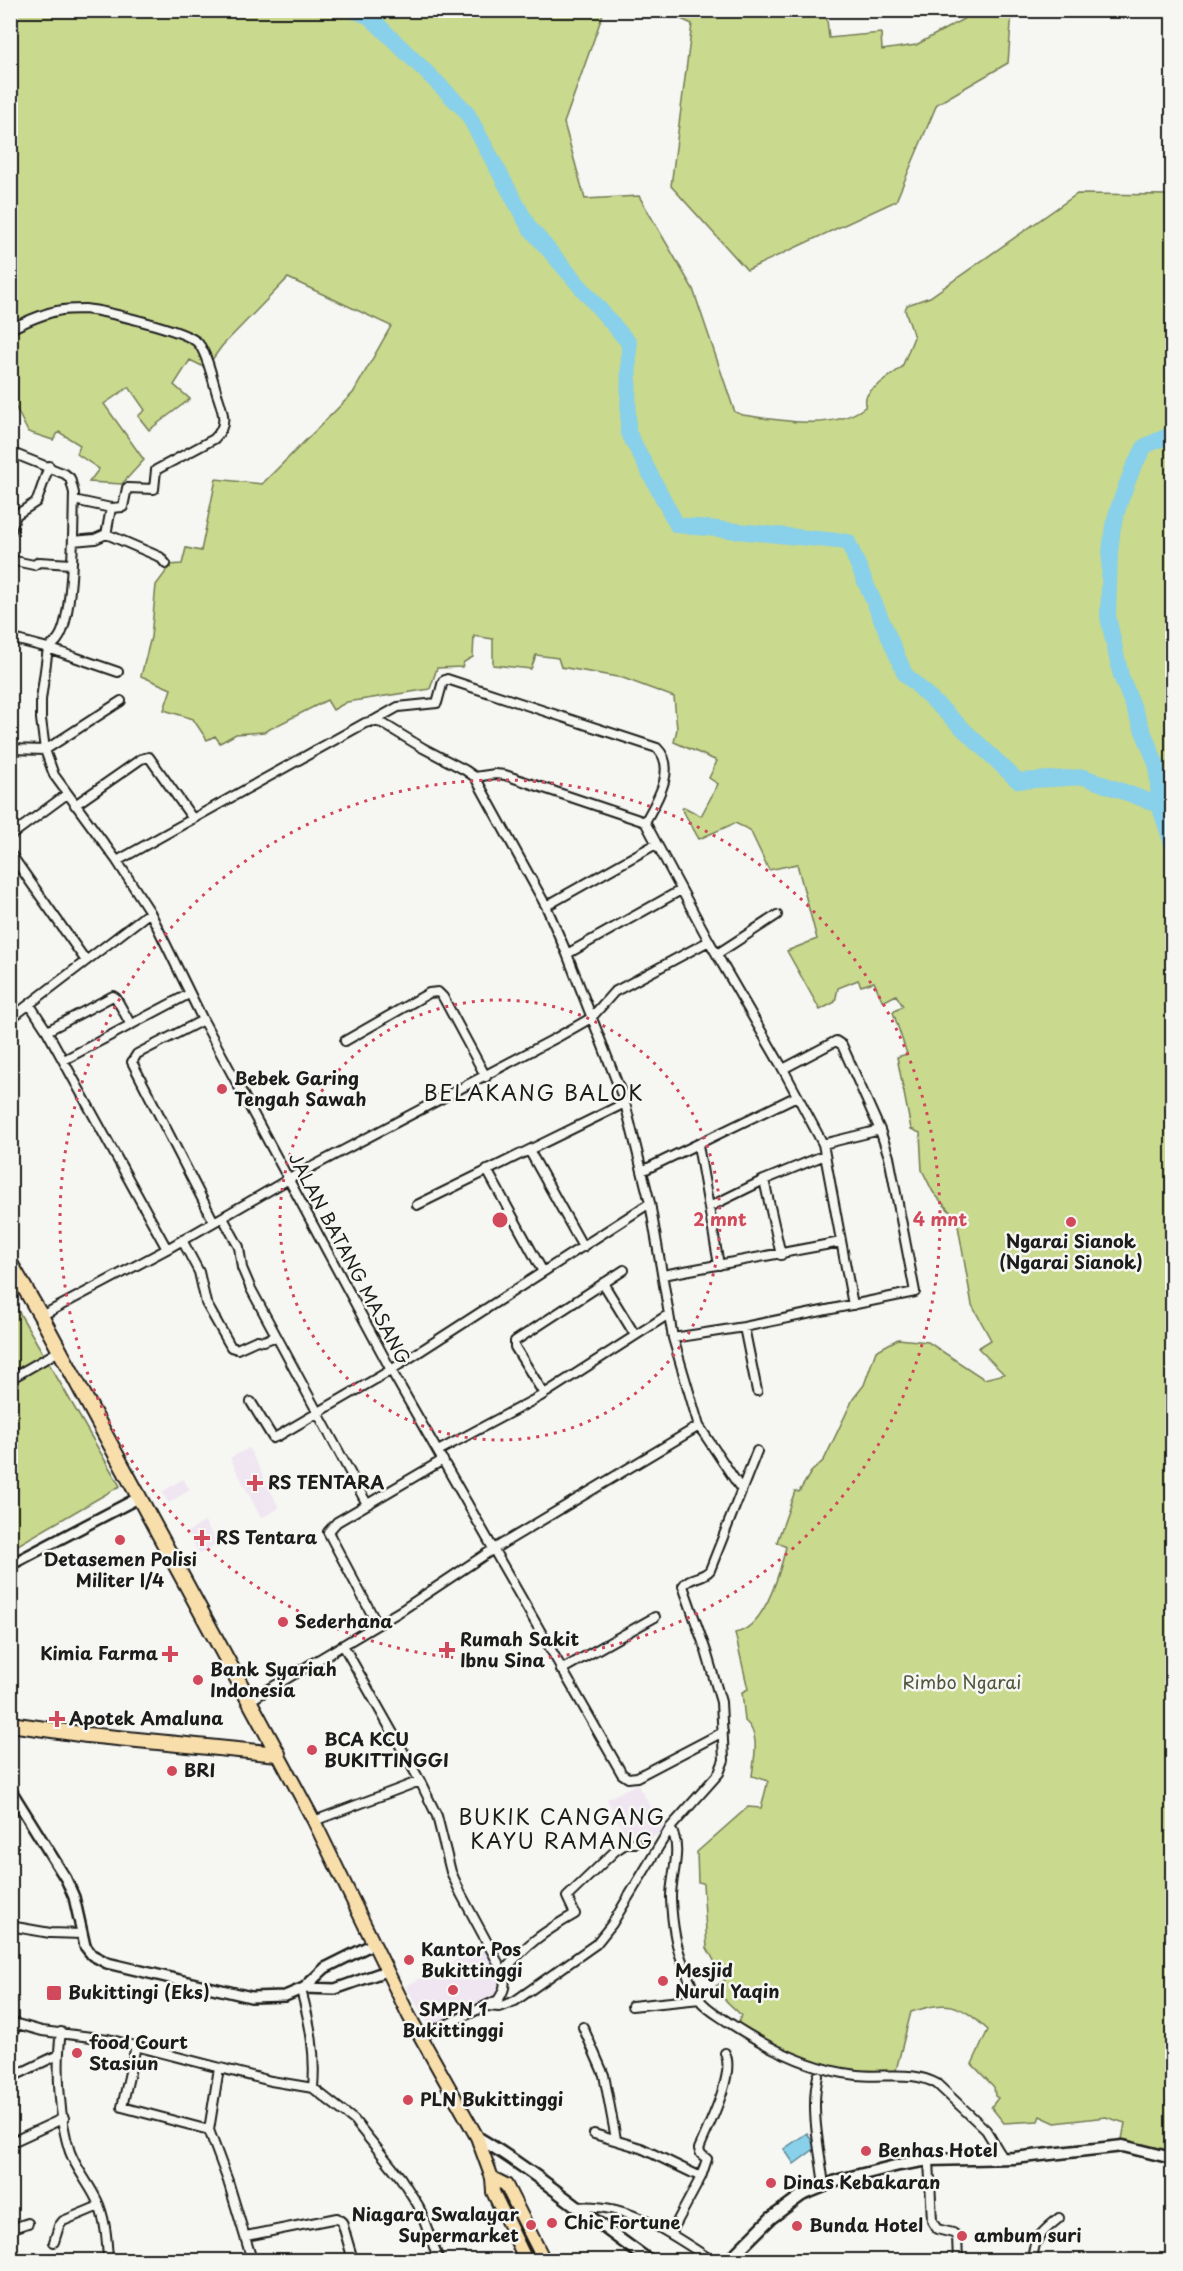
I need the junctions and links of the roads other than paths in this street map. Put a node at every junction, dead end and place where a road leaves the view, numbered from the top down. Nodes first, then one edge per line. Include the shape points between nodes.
1 (10, 329) edge
2 (10, 452) edge
3 (49, 466) junction
4 (74, 500) junction
5 (111, 507) junction
6 (10, 533) edge
7 (106, 535) junction
8 (73, 541) junction
9 (10, 560) edge
10 (71, 564) junction
11 (166, 564) dead end
12 (10, 638) edge
13 (48, 648) junction
14 (118, 672) dead end
15 (121, 701) dead end
16 (373, 722) junction
17 (10, 749) edge
18 (45, 750) junction
19 (475, 777) junction
20 (67, 794) junction
21 (75, 805) junction
22 (193, 819) junction
23 (645, 822) junction
24 (10, 836) edge
25 (656, 844) junction
26 (10, 854) edge
27 (117, 861) junction
28 (681, 890) junction
29 (546, 906) junction
30 (150, 912) junction
31 (777, 915) dead end
32 (709, 941) junction
33 (567, 954) junction
34 (717, 954) junction
35 (86, 961) junction
36 (189, 994) junction
37 (30, 1005) junction
38 (591, 1018) junction
39 (10, 1019) edge
40 (203, 1020) junction
41 (131, 1025) junction
42 (47, 1031) junction
43 (345, 1041) dead end
44 (64, 1060) junction
45 (783, 1069) junction
46 (486, 1077) junction
47 (797, 1096) junction
48 (625, 1103) junction
49 (880, 1130) junction
50 (823, 1144) junction
51 (698, 1145) junction
52 (529, 1150) junction
53 (825, 1155) junction
54 (487, 1170) junction
55 (642, 1171) junction
56 (289, 1179) junction
57 (764, 1180) junction
58 (650, 1203) junction
59 (417, 1205) dead end
60 (709, 1207) junction
61 (223, 1218) junction
62 (214, 1222) junction
63 (182, 1240) junction
64 (841, 1242) junction
65 (583, 1247) junction
66 (167, 1249) junction
67 (781, 1255) junction
68 (10, 1263) edge
69 (719, 1265) junction
70 (624, 1270) dead end
71 (543, 1272) junction
72 (663, 1275) junction
73 (603, 1283) junction
74 (853, 1305) junction
75 (669, 1314) junction
76 (41, 1316) junction
77 (744, 1327) junction
78 (635, 1335) junction
79 (276, 1336) junction
80 (673, 1338) junction
81 (59, 1351) junction
82 (391, 1370) junction
83 (10, 1378) edge
84 (757, 1391) dead end
85 (544, 1394) junction
86 (251, 1402) dead end
87 (318, 1413) junction
88 (699, 1426) junction
89 (438, 1451) junction
90 (757, 1451) dead end
91 (443, 1460) junction
92 (741, 1489) junction
93 (140, 1497) junction
94 (367, 1504) junction
95 (492, 1550) junction
96 (10, 1565) edge
97 (655, 1617) dead end
98 (377, 1624) junction
99 (343, 1645) junction
100 (561, 1670) junction
101 (249, 1701) junction
102 (10, 1724) edge
103 (723, 1732) junction
104 (278, 1754) junction
105 (420, 1781) junction
106 (10, 1788) edge
107 (314, 1821) junction
108 (670, 1828) junction
109 (637, 1843) dead end
110 (10, 1926) edge
111 (82, 1934) junction
112 (373, 1944) junction
113 (386, 1971) junction
114 (503, 1972) junction
115 (302, 1989) junction
116 (700, 1999) junction
117 (632, 2006) dead end
118 (487, 2007) junction
119 (14, 2023) edge
120 (583, 2027) dead end
121 (61, 2032) junction
122 (420, 2037) junction
123 (10, 2043) edge
124 (136, 2046) junction
125 (725, 2054) dead end
126 (58, 2055) junction
127 (219, 2068) junction
128 (818, 2076) dead end
129 (10, 2078) edge
130 (313, 2088) junction
131 (64, 2118) junction
132 (209, 2130) junction
133 (594, 2134) dead end
134 (477, 2137) junction
135 (616, 2139) junction
136 (10, 2144) edge
137 (1003, 2158) junction
138 (1173, 2158) edge
139 (929, 2160) junction
140 (701, 2177) junction
141 (492, 2178) junction
142 (824, 2186) junction
143 (99, 2206) junction
144 (575, 2207) junction
145 (1059, 2218) dead end
146 (28, 2223) dead end
147 (10, 2229) edge
148 (671, 2233) junction
149 (246, 2236) junction
150 (54, 2242) dead end
151 (108, 2260) edge
152 (249, 2260) edge
153 (353, 2260) edge
154 (439, 2260) edge
155 (526, 2260) edge
156 (544, 2260) edge
157 (649, 2260) edge
158 (711, 2260) edge
159 (729, 2260) edge
160 (958, 2260) edge
161 (1034, 2260) edge

1 - 5 street via 58,310 85,309 162,327 199,344 224,416 222,432 156,471 154,489 127,488 123,507
2 - 3 street
3 - 4 street via 70,478
3 - 6 street via 36,502 16,515
4 - 5 street
4 - 8 street
5 - 7 street
7 - 8 street
7 - 11 street via 159,557
8 - 10 street
9 - 10 street via 34,565
10 - 13 street via 66,620 58,640
12 - 13 street
13 - 14 street
13 - 18 street, JALAN BATANG MASANG via 41,700
15 - 18 street
16 - 19 street via 382,723
16 - 22 street
16 - 23 street via 398,707 437,703 447,679 657,748 665,760 664,782
17 - 18 street
18 - 20 street, JALAN BATANG MASANG
19 - 23 street via 505,774
19 - 29 street
20 - 21 street, JALAN BATANG MASANG
20 - 24 street
21 - 22 street via 149,757
21 - 27 street, JALAN BATANG MASANG
22 - 27 street
23 - 25 street
25 - 28 street
25 - 29 street
26 - 35 street
27 - 30 street, JALAN BATANG MASANG
28 - 32 street
28 - 33 street
29 - 33 street
30 - 35 street
30 - 36 street, JALAN BATANG MASANG
31 - 34 street
32 - 34 street
32 - 38 street via 614,992
33 - 38 street
34 - 45 street
35 - 37 street
36 - 40 street, JALAN BATANG MASANG
36 - 41 street
37 - 39 street
37 - 42 street
38 - 46 street
38 - 48 street
40 - 56 street, JALAN BATANG MASANG
40 - 62 street via 137,1054 132,1062
41 - 42 street via 113,996
41 - 44 street
42 - 44 street
43 - 46 street via 429,993 438,992
44 - 66 street
45 - 47 street
45 - 49 street via 840,1042
46 - 56 street
47 - 50 street
47 - 51 street
48 - 52 street
48 - 55 street
49 - 50 street
49 - 74 street via 892,1171 915,1292
50 - 53 street
51 - 55 street
51 - 60 street
52 - 54 street
52 - 65 street
53 - 57 street
53 - 64 street
54 - 59 street
54 - 71 street
55 - 58 street
56 - 61 street
56 - 82 street, JALAN BATANG MASANG
57 - 60 street
57 - 67 street
58 - 65 street
58 - 72 street
60 - 69 street
61 - 62 street
61 - 79 street via 239,1247 251,1289
62 - 63 street
63 - 66 street
63 - 79 street via 199,1272 206,1303 231,1347 237,1349
64 - 67 street
64 - 74 street
65 - 71 street
66 - 76 street
67 - 69 street
68 - 76 highway
69 - 72 street
70 - 73 street
71 - 82 street
72 - 75 street
73 - 78 street
73 - 85 street via 515,1341
74 - 77 street
75 - 78 street
75 - 80 street
76 - 81 highway
77 - 80 street
77 - 84 street
78 - 85 street
79 - 87 street
80 - 88 street
81 - 83 street
81 - 93 highway
82 - 87 street
82 - 89 street, JALAN BATANG MASANG
85 - 89 street
86 - 87 street via 273,1438
87 - 94 street
88 - 92 street
88 - 95 street
89 - 91 street, JALAN BATANG MASANG
90 - 92 street
91 - 94 street
91 - 95 street, JALAN BATANG MASANG
92 - 103 street via 710,1570 683,1586 715,1680
93 - 96 street
93 - 101 highway
94 - 98 street via 328,1532
95 - 98 street
95 - 100 street, JALAN BATANG MASANG
97 - 100 street
98 - 99 street
99 - 101 street
99 - 105 street
100 - 103 street, JALAN BATANG MASANG via 628,1778 637,1777
101 - 104 highway
102 - 104 highway
103 - 108 street via 724,1760 719,1773
104 - 107 main road
105 - 107 street
105 - 114 street via 440,1824 461,1894
106 - 111 street via 66,1879
107 - 112 main road
108 - 116 street via 676,1846 671,1898 674,1930 684,1966
108 - 118 street via 596,1944 515,2001
109 - 114 street via 627,1843 611,1854 567,1897 575,1914 520,1950
110 - 111 street
111 - 115 street via 92,1955 107,1963 251,1998 285,1996
112 - 113 main road
112 - 115 street via 325,1968
113 - 115 street via 335,1989
113 - 122 main road
114 - 118 street via 503,1993
115 - 130 street via 311,2026
116 - 117 street
116 - 137 street via 737,2028 803,2062 849,2074 930,2080 982,2126
118 - 122 street
119 - 121 street
119 - 123 street
120 - 135 street via 604,2075
121 - 124 street
121 - 126 street
122 - 134 main road
124 - 127 street
124 - 132 street via 122,2107
125 - 140 street via 725,2081 699,2149 707,2158
126 - 129 street
126 - 131 street
127 - 130 street
127 - 132 street
128 - 142 street via 815,2099
130 - 154 street via 354,2120 400,2176 418,2205
131 - 136 street
131 - 143 street via 71,2152
132 - 149 street
133 - 135 street
134 - 141 main road
134 - 144 main road via 526,2168
135 - 140 street
137 - 138 main road via 1123,2146
137 - 139 main road
139 - 142 main road
139 - 160 street via 932,2221 937,2229 957,2236
140 - 148 street
141 - 155 main road via 493,2192
141 - 156 main road via 506,2185
142 - 159 main road via 802,2195 771,2218
143 - 150 street via 63,2221
143 - 151 street
144 - 148 street via 591,2205 618,2210
144 - 157 main road
145 - 161 street via 1034,2243
146 - 147 street
148 - 158 street
149 - 152 street
149 - 153 street via 337,2218 342,2222

